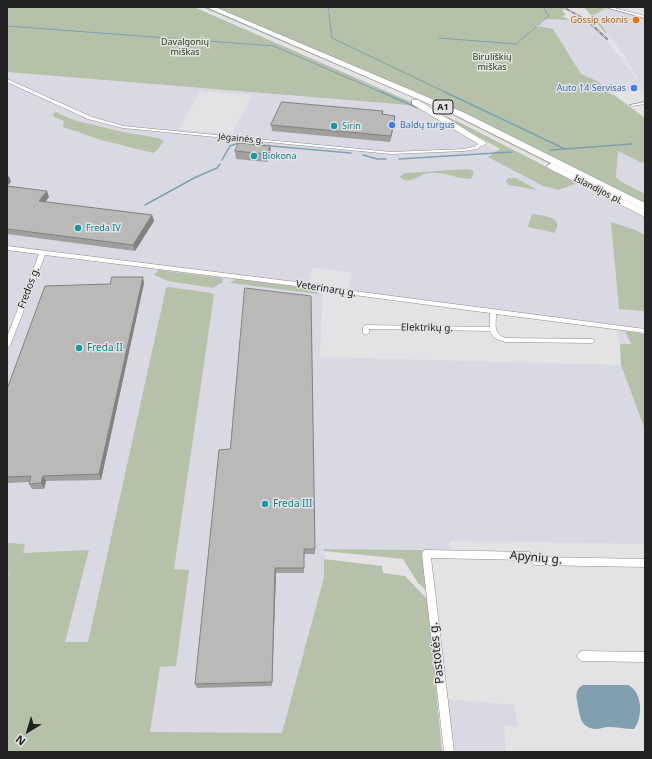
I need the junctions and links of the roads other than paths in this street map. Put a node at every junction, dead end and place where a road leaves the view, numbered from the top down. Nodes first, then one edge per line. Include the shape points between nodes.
1 (199, 7) edge
2 (209, 7) edge
3 (607, 7) edge
4 (645, 17) edge
5 (7, 80) edge
6 (405, 96) junction
7 (645, 104) edge
8 (632, 105) dead end
9 (483, 143) joint
10 (551, 166) joint
11 (590, 186) junction
12 (645, 207) edge
13 (645, 214) edge
14 (645, 218) edge
15 (7, 248) edge
16 (43, 252) junction
17 (493, 311) junction
18 (493, 330) junction
19 (645, 331) edge
20 (366, 333) dead end
21 (592, 341) dead end
22 (7, 346) edge
23 (426, 554) joint
24 (645, 563) edge
25 (582, 656) dead end
26 (645, 657) edge
27 (449, 752) edge

1 - 6 highway, A1
2 - 12 highway, Islandijos pl. / A1 via 462,115
3 - 4 street
5 - 9 street, Jėgainės g. via 90,118 123,127 391,153 464,150
6 - 9 highway
6 - 10 highway, A1
7 - 8 street
10 - 11 highway, Islandijos pl. / A1
11 - 13 highway, Islandijos pl. / A1
11 - 14 highway
15 - 16 street, Veterinarų g.
16 - 17 street, Veterinarų g.
16 - 22 street, Fredos g.
17 - 18 street
17 - 19 street, Veterinarų g.
18 - 20 street, Elektrikų g. via 366,327
18 - 21 street via 498,338 505,340
23 - 24 street, Apynių g. via 529,556 535,560
23 - 27 street, Pastotės g.
25 - 26 street

